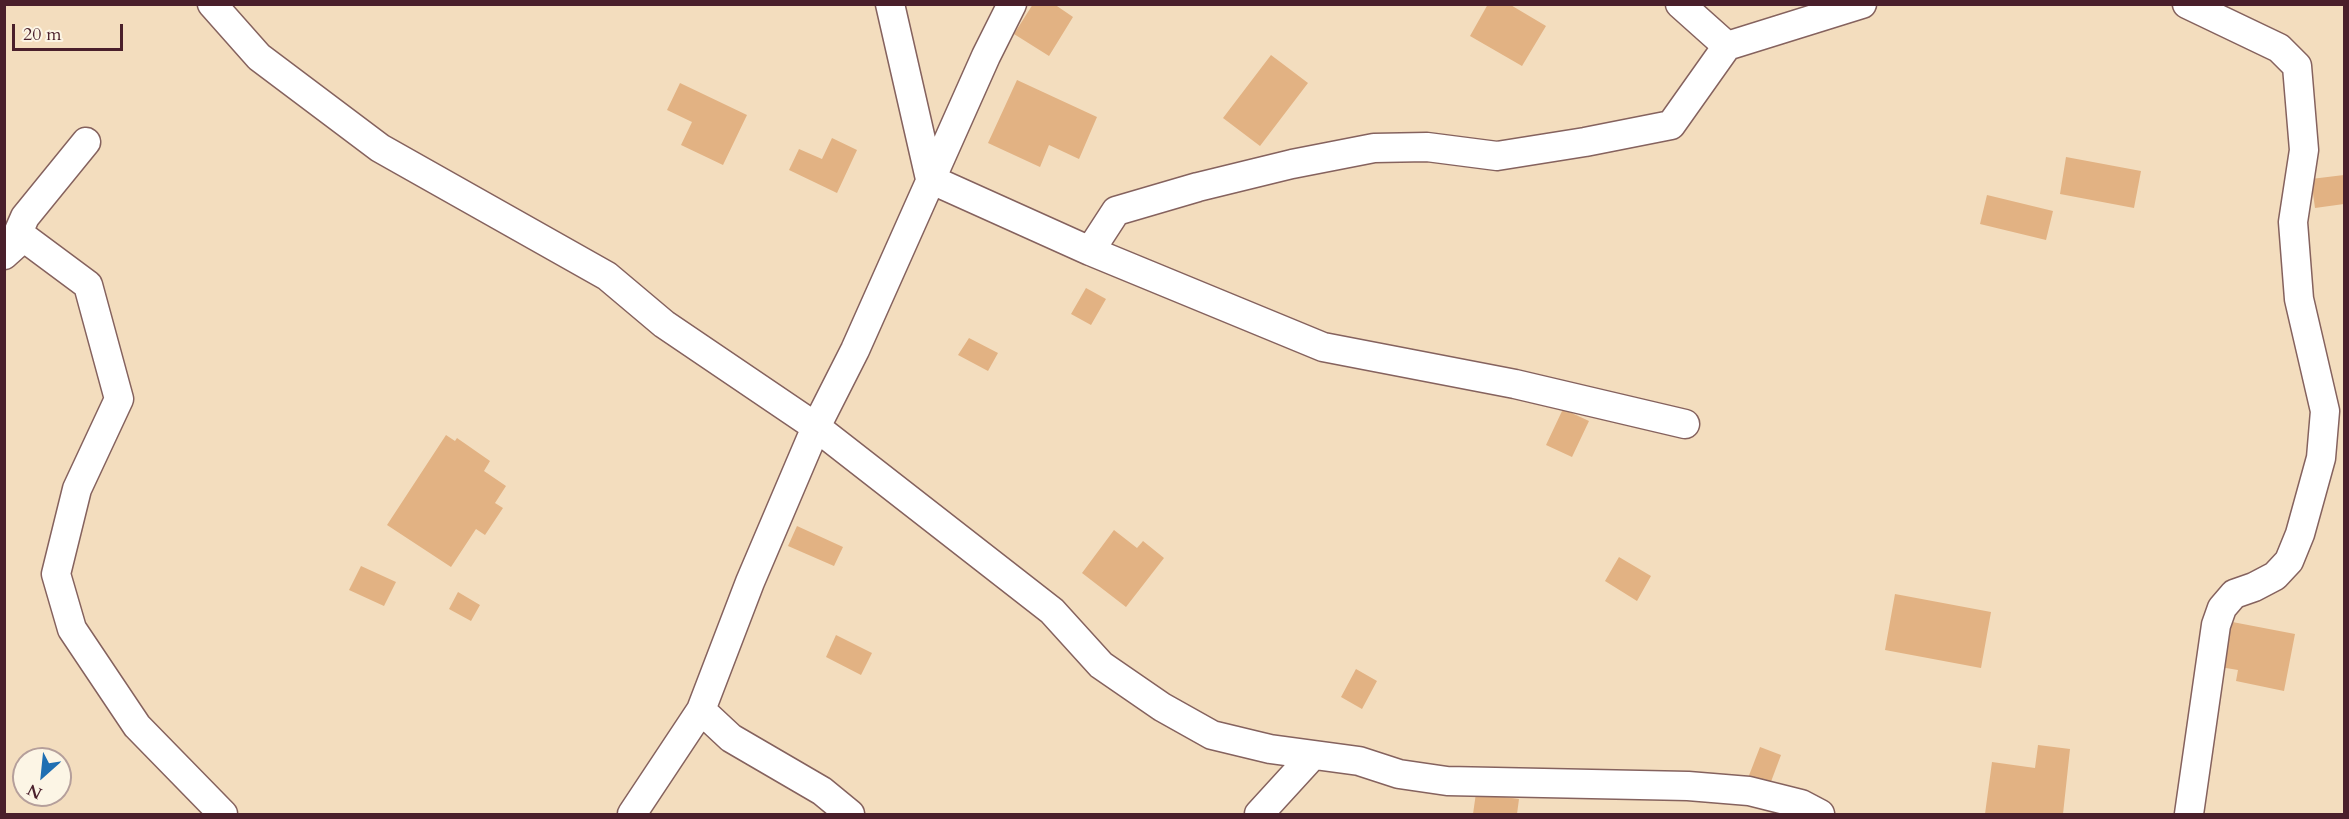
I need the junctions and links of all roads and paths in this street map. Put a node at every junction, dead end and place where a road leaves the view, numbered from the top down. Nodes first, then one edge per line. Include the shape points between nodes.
1 (890, 4) edge
2 (1012, 4) edge
3 (1680, 4) edge
4 (1862, 4) edge
5 (2187, 4) edge
6 (212, 5) edge
7 (1727, 46) junction
8 (86, 142) dead end
9 (930, 179) junction
10 (14, 246) edge
11 (1090, 251) junction
12 (1685, 424) dead end
13 (816, 427) junction
14 (700, 710) junction
15 (1312, 756) junction
16 (224, 814) edge
17 (632, 814) edge
18 (850, 814) edge
19 (1259, 814) edge
20 (1820, 814) edge
21 (2189, 814) edge

1 - 9 street
2 - 9 street
3 - 7 street
4 - 7 street
5 - 21 street via 2279,48 2297,66 2304,150 2293,222 2298,288 2325,411 2321,459 2289,561 2275,576 2234,594 2222,608 2216,625
6 - 13 street via 259,57 380,148 607,276 664,324
7 - 11 street via 1671,125 1497,156 1426,147 1374,148 1292,164 1116,211
8 - 10 street via 25,217
9 - 11 street
9 - 13 street via 855,350
10 - 16 street via 88,285 119,399 77,489 56,574 72,629 137,726
11 - 12 street via 1323,347 1515,384
13 - 14 street
13 - 15 street via 1052,611 1101,664 1162,707 1212,735
14 - 17 street
14 - 18 street via 731,738 822,790
15 - 19 street
15 - 20 street via 1359,761 1399,774 1447,782 1688,786 1749,791 1802,804

